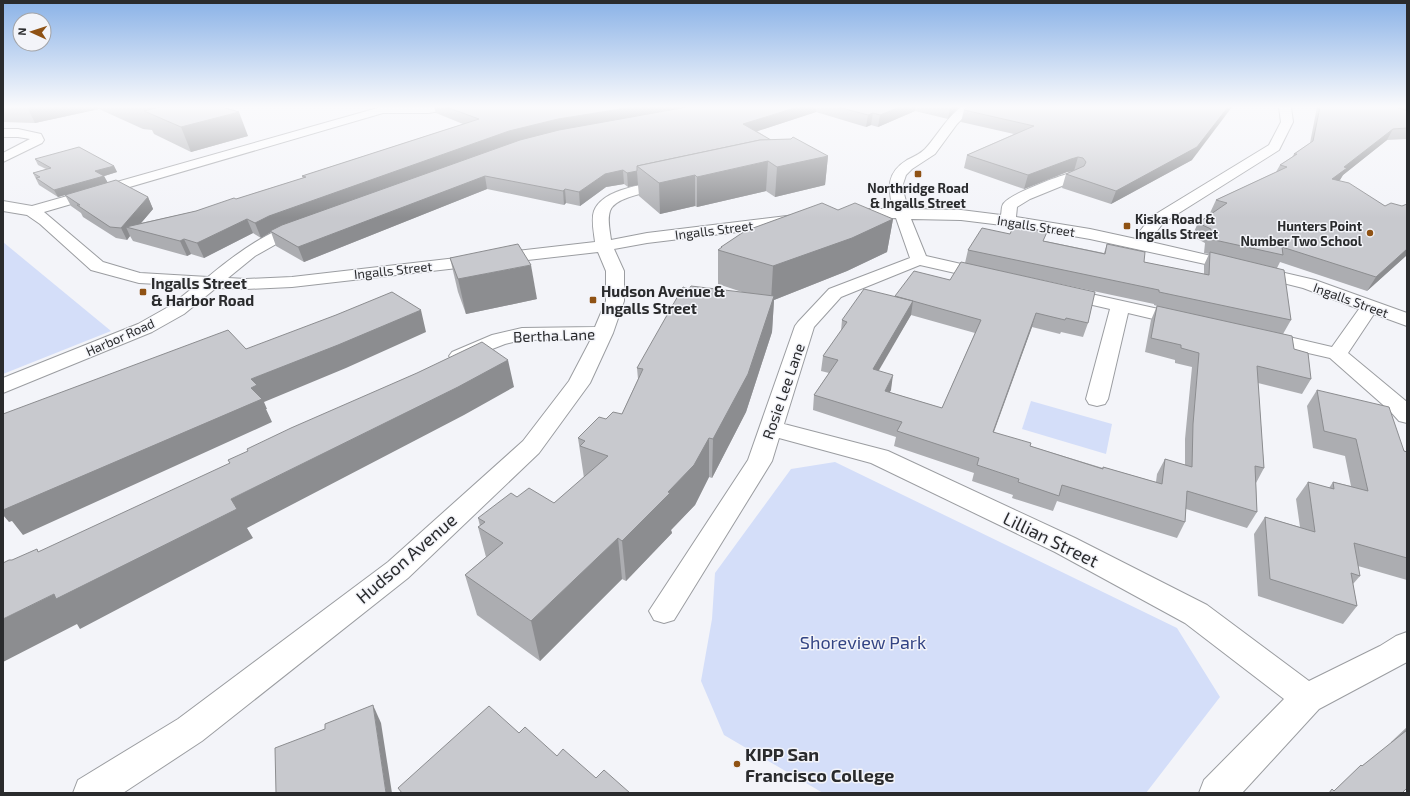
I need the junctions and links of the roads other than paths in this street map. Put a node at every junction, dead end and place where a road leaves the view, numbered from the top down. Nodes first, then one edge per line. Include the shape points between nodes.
1 (30, 144) edge
2 (263, 144) edge
3 (936, 144) edge
4 (1275, 144) edge
5 (3, 158) edge
6 (1074, 176) edge
7 (685, 180) edge
8 (3, 206) edge
9 (32, 211) junction
10 (903, 213) junction
11 (831, 216) edge
12 (808, 218) edge
13 (1008, 221) junction
14 (310, 224) edge
15 (1142, 245) junction
16 (604, 246) junction
17 (919, 260) junction
18 (1004, 279) edge
19 (210, 282) junction
20 (1050, 290) edge
21 (1120, 306) junction
22 (1369, 306) junction
23 (1407, 320) edge
24 (1197, 323) edge
25 (603, 333) junction
26 (1244, 333) edge
27 (1337, 354) junction
28 (438, 366) edge
29 (3, 386) edge
30 (1097, 399) dead end
31 (1407, 416) edge
32 (771, 428) junction
33 (664, 611) dead end
34 (1407, 644) edge
35 (1307, 698) junction
36 (91, 793) edge
37 (1217, 793) edge

1 - 5 street
2 - 9 street
3 - 10 street via 925,156 901,172 896,184 898,201
4 - 15 street via 1244,167 1157,220 1146,234
6 - 13 street via 1025,196 1010,205
7 - 16 street, Hudson Avenue via 626,193 609,201 602,211
8 - 9 street
9 - 19 street, Ingalls Street via 97,266 139,278
10 - 11 street, Ingalls Street via 854,213
10 - 13 street, Ingalls Street via 961,215
10 - 17 street
12 - 16 street, Ingalls Street via 647,238
13 - 15 street, Ingalls Street
14 - 19 street, Harbor Road via 281,235 249,252
15 - 22 street, Ingalls Street via 1309,284
16 - 19 street, Ingalls Street via 292,282
16 - 25 street, Hudson Avenue via 615,271 615,301
17 - 18 street
17 - 32 street, Rosie Lee Lane via 835,293 805,326
19 - 29 street, Harbor Road via 177,310 145,328
20 - 21 street
21 - 24 street
21 - 30 street
22 - 23 street, Ingalls Street
22 - 27 street
25 - 28 street, Bertha Lane via 522,334 499,339
25 - 36 street, Hudson Avenue via 579,383 531,447 398,570 190,730
26 - 27 street
27 - 31 street
32 - 33 street, Rosie Lee Lane via 760,461
32 - 35 street, Lillian Street via 879,457 1065,544 1196,614
34 - 35 street via 1391,656
35 - 37 street

